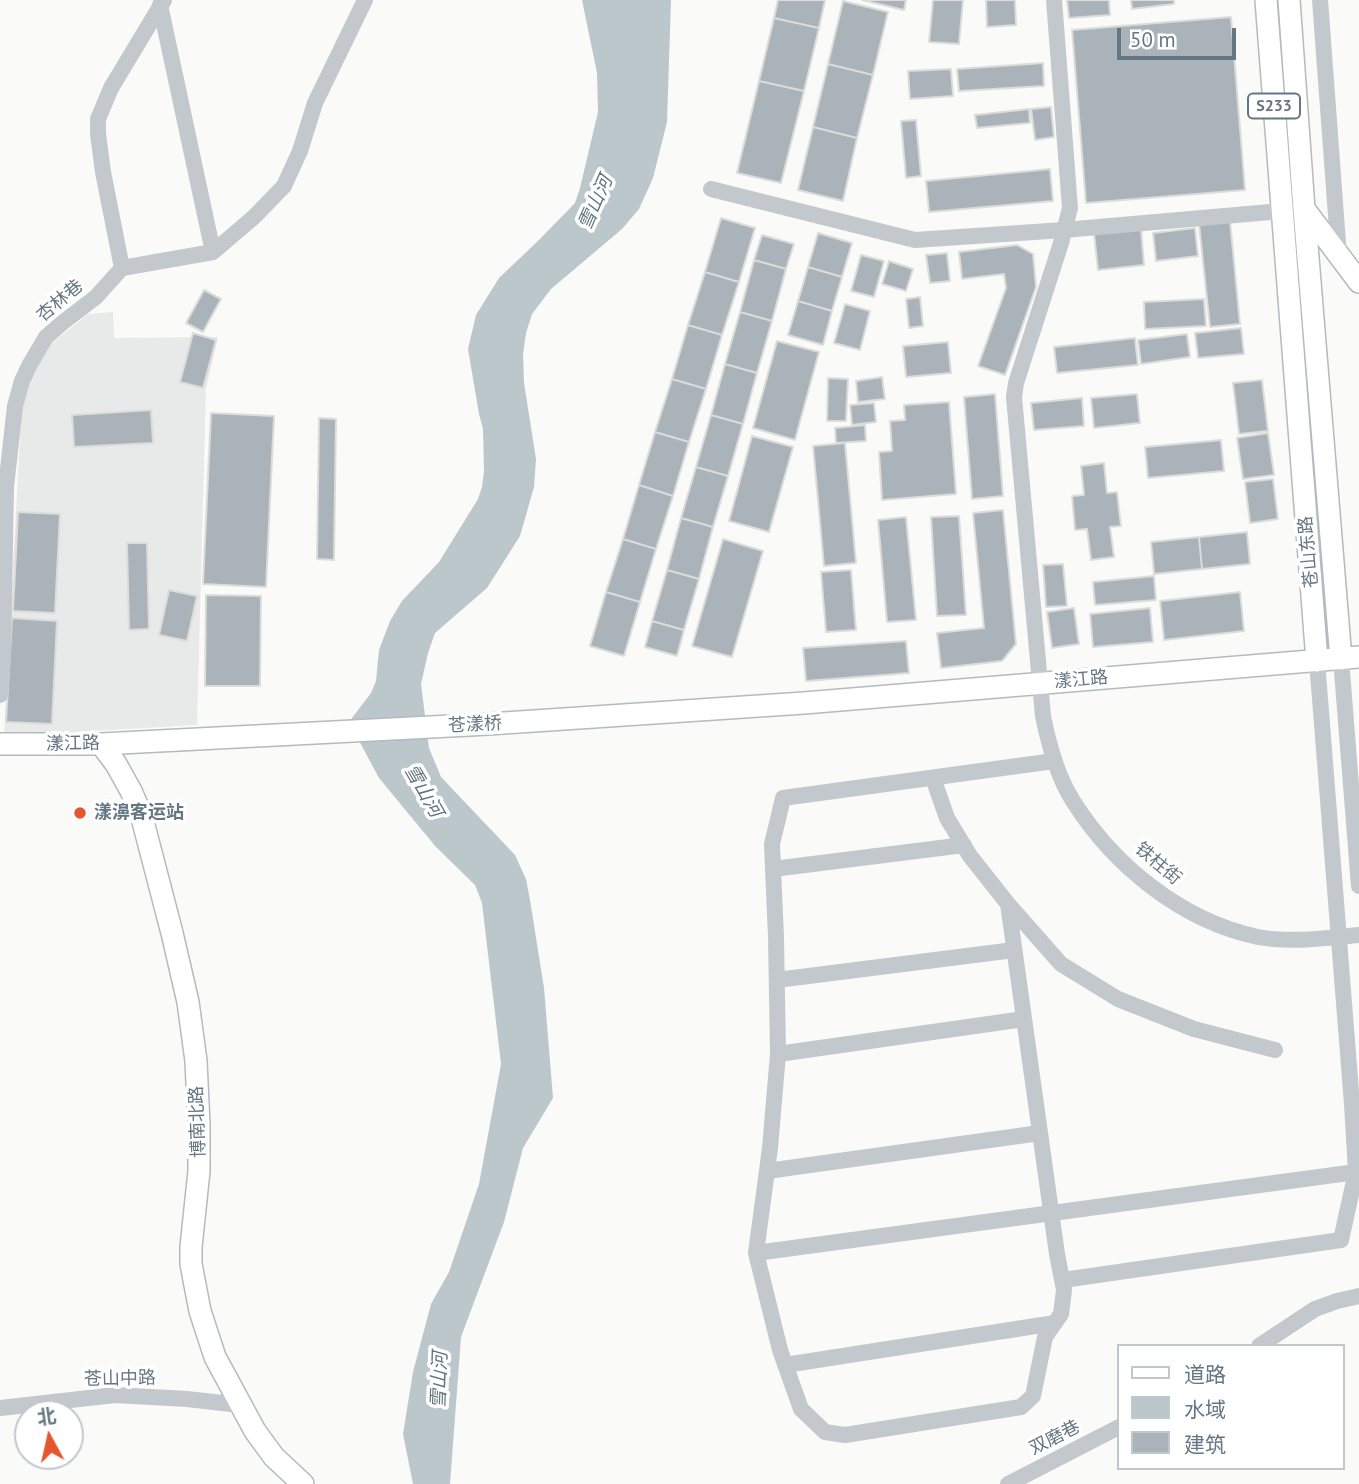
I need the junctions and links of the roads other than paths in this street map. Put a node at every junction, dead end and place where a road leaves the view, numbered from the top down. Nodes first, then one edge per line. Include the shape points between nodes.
1 (365, 0) edge
2 (1054, 0) edge
3 (1266, 0) edge
4 (1289, 0) edge
5 (1320, 0) edge
6 (162, 2) edge
7 (710, 189) dead end
8 (1304, 209) junction
9 (1282, 211) junction
10 (1065, 230) junction
11 (213, 252) junction
12 (1339, 256) junction
13 (122, 268) junction
14 (1359, 282) edge
15 (1350, 658) edge
16 (1317, 660) junction
17 (1040, 684) junction
18 (0, 695) edge
19 (804, 703) joint
20 (146, 742) joint
21 (0, 744) edge
22 (101, 744) junction
23 (1054, 761) junction
24 (933, 778) junction
25 (964, 845) junction
26 (773, 869) junction
27 (1359, 886) edge
28 (1008, 904) junction
29 (1359, 935) edge
30 (1339, 936) junction
31 (1014, 950) junction
32 (777, 980) junction
33 (1024, 1020) junction
34 (1275, 1050) dead end
35 (778, 1054) junction
36 (1040, 1133) junction
37 (1357, 1166) edge
38 (767, 1171) junction
39 (1052, 1213) junction
40 (756, 1253) junction
41 (1063, 1280) junction
42 (1359, 1296) edge
43 (1055, 1323) junction
44 (1262, 1344) edge
45 (785, 1365) junction
46 (240, 1405) junction
47 (0, 1408) edge
48 (1118, 1428) edge
49 (303, 1484) edge
50 (1008, 1484) edge

1 - 11 street via 315,103 284,187
2 - 10 street, 铁柱街 via 1070,208
3 - 9 main road, 苍山东路 / S233
4 - 8 main road, 苍山东路 / S233
5 - 12 street
6 - 11 street
6 - 13 street via 98,119
7 - 10 street via 915,240
8 - 9 main road
8 - 12 main road
8 - 15 main road, 苍山东路
9 - 10 street
9 - 16 main road, 苍山东路
10 - 17 street, 铁柱街 via 1014,397
11 - 13 street
12 - 14 main road
13 - 18 street, 杏林巷 via 96,297 46,337 22,381 6,487
15 - 16 main road, 漾江路
15 - 27 street, 苍山东路
16 - 17 main road, 漾江路
16 - 30 street, 苍山东路
17 - 19 main road, 漾江路
17 - 23 street, 铁柱街
19 - 20 main road, 苍漾桥
20 - 22 main road, 漾江路
21 - 22 main road, 漾江路
22 - 46 main road, 博南北路 via 141,814 188,1002 196,1061 200,1171 191,1247 194,1286 215,1357
23 - 24 street
23 - 30 street, 铁柱街 via 1072,800 1094,831 1148,885 1178,905 1217,925 1258,937
24 - 25 street via 947,818
24 - 26 street via 783,798 772,844
25 - 26 street
25 - 28 street
26 - 32 street
28 - 31 street
28 - 34 street via 1061,964 1118,999 1194,1029
29 - 30 street, 铁柱街
30 - 37 street, 苍山东路
31 - 32 street
31 - 33 street
32 - 35 street
33 - 35 street
33 - 36 street
35 - 38 street
36 - 38 street
36 - 39 street
37 - 39 street
37 - 41 street, 苍山东路 via 1341,1240
38 - 40 street
39 - 40 street
39 - 41 street
40 - 45 street
41 - 43 street via 1061,1314
42 - 44 street via 1315,1309
43 - 45 street
43 - 45 street via 1045,1337 1033,1396 1021,1407 845,1435 825,1432 802,1409
46 - 47 street, 苍山中路 via 116,1395
46 - 49 main road, 博南北路 via 264,1445
48 - 50 street, 双磨巷

